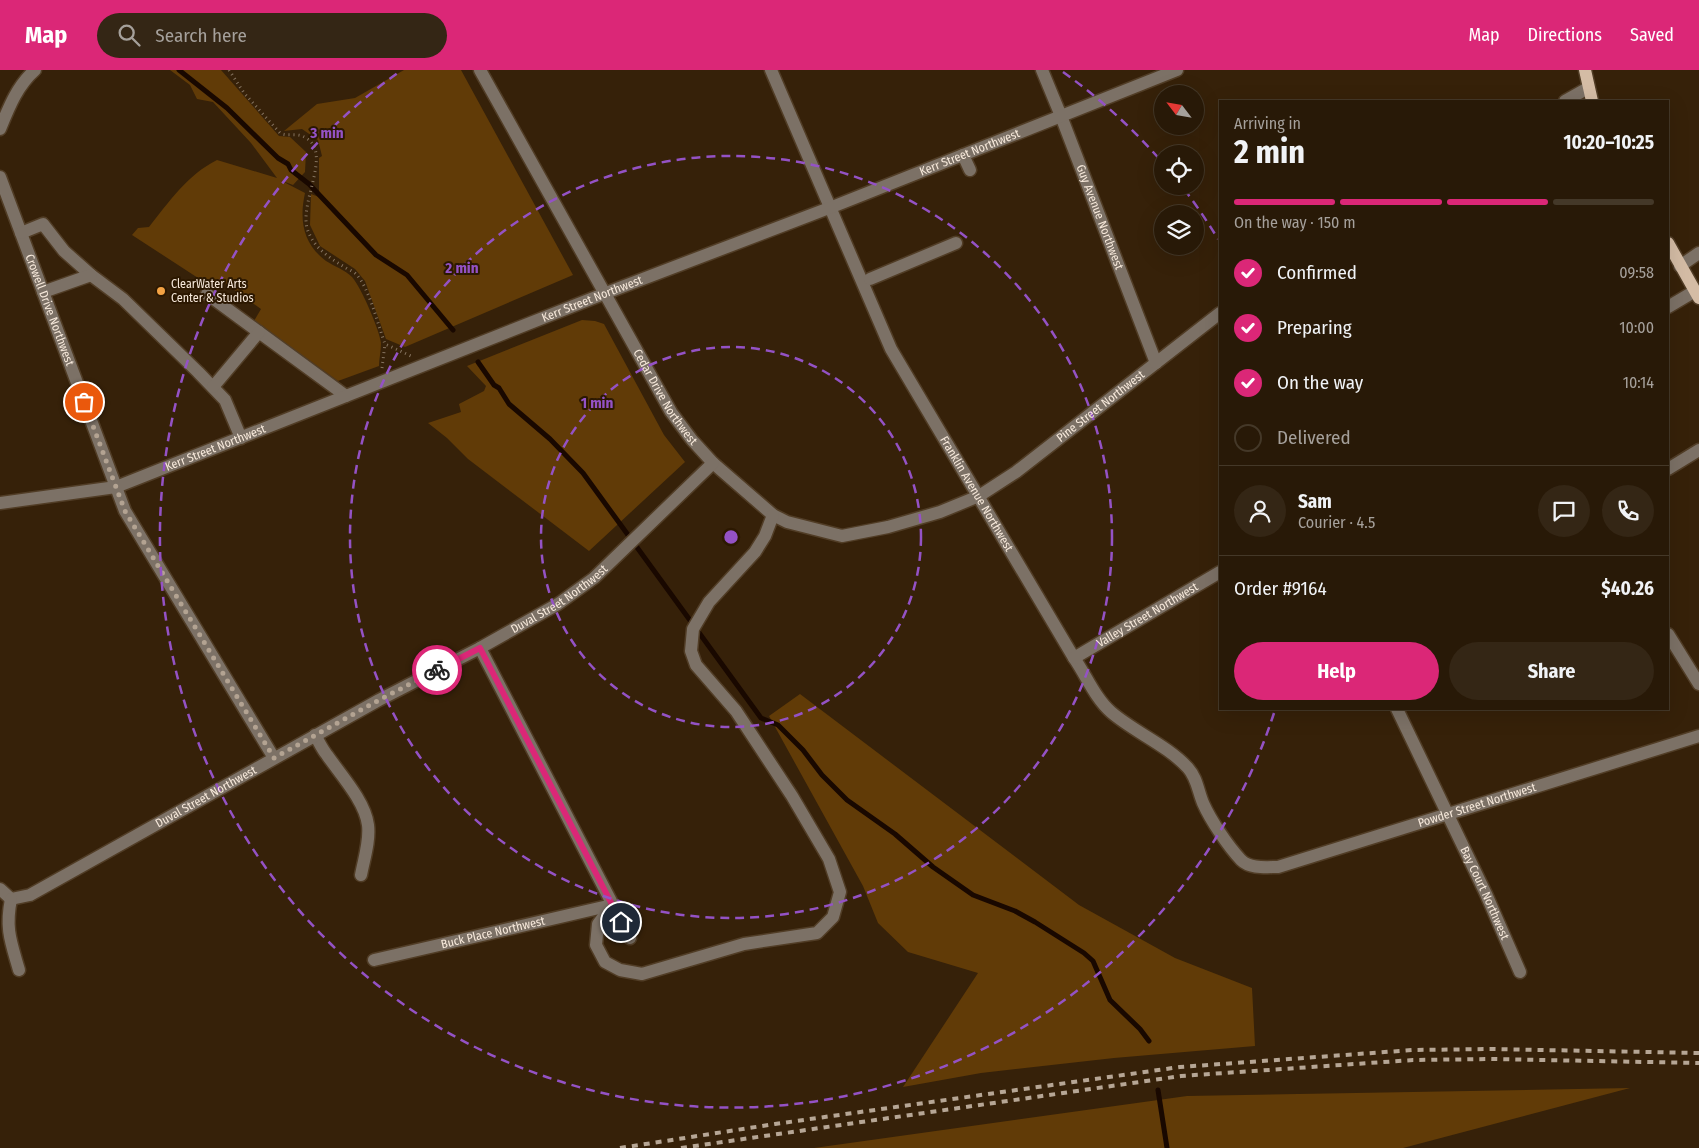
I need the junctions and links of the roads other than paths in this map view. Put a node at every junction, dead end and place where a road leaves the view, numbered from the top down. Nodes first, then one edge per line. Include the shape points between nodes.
1 (35, 70) edge
2 (480, 70) edge
3 (771, 70) edge
4 (1042, 70) edge
5 (1177, 70) edge
6 (1585, 70) edge
7 (1588, 88) junction
8 (1568, 100) edge
9 (1592, 100) edge
10 (1061, 116) junction
11 (0, 129) edge
12 (963, 155) junction
13 (970, 170) dead end
14 (0, 177) edge
15 (830, 207) junction
16 (21, 233) junction
17 (956, 243) dead end
18 (1669, 245) edge
19 (1699, 253) edge
20 (1680, 266) junction
21 (91, 275) junction
22 (870, 280) dead end
23 (43, 292) junction
24 (606, 293) junction
25 (207, 294) dead end
26 (1697, 294) edge
27 (1669, 307) edge
28 (1219, 314) edge
29 (259, 332) junction
30 (1156, 363) junction
31 (213, 388) junction
32 (346, 396) junction
33 (241, 438) junction
34 (1699, 450) edge
35 (713, 463) junction
36 (1669, 468) edge
37 (116, 487) junction
38 (979, 496) junction
39 (0, 504) edge
40 (773, 515) junction
41 (1219, 573) edge
42 (1669, 636) edge
43 (480, 648) junction
44 (1074, 658) junction
45 (1699, 684) edge
46 (1397, 710) edge
47 (315, 735) junction
48 (1699, 736) edge
49 (274, 758) junction
50 (1447, 814) junction
51 (1253, 867) joint
52 (361, 875) dead end
53 (0, 888) edge
54 (11, 899) junction
55 (612, 905) junction
56 (630, 938) dead end
57 (374, 960) dead end
58 (19, 970) dead end
59 (1520, 972) dead end

1 - 11 street via 13,97
2 - 24 street, Cedar Drive Northwest
3 - 15 street, Franklin Avenue Northwest
4 - 10 street, Guy Avenue Northwest
5 - 10 street, Kerr Street Northwest
6 - 7 main road
7 - 8 street
7 - 9 main road
10 - 12 street, Kerr Street Northwest
10 - 30 street, Guy Avenue Northwest
12 - 13 street
12 - 15 street, Kerr Street Northwest
14 - 16 street, Crowell Drive Northwest
15 - 24 street, Kerr Street Northwest
15 - 38 street, Franklin Avenue Northwest via 891,349
16 - 21 street via 43,224 64,251
16 - 23 street, Crowell Drive Northwest
17 - 22 street
18 - 20 main road
19 - 20 street
20 - 26 main road
21 - 23 street
21 - 31 street via 123,299
23 - 37 street, Crowell Drive Northwest
24 - 32 street, Kerr Street Northwest
24 - 35 street, Cedar Drive Northwest via 671,412
25 - 29 street
26 - 27 street
28 - 30 street, Pine Street Northwest
29 - 31 street
29 - 32 street
30 - 38 street, Pine Street Northwest via 1016,472
31 - 33 street via 225,400
32 - 33 street, Kerr Street Northwest
33 - 37 street, Kerr Street Northwest
34 - 36 street
35 - 40 street, Cedar Drive Northwest
35 - 43 street, Duval Street Northwest via 594,578 558,604
37 - 39 street, Kerr Street Northwest
37 - 49 street, Crowell Drive Northwest via 125,511
38 - 40 street, Cedar Drive Northwest via 940,512 842,536 787,522
38 - 44 street, Franklin Avenue Northwest
40 - 55 street via 755,552 709,602 693,629 690,651 696,665 736,711 829,859 840,892 833,917 817,933 744,944 642,974 620,970 605,962 596,945 598,924
41 - 44 street, Valley Street Northwest
42 - 45 street
43 - 47 street, Duval Street Northwest
43 - 55 street
44 - 51 street, Franklin Avenue Northwest via 1110,711 1188,769 1213,823 1242,861
46 - 50 street, Bay Court Northwest
47 - 49 street, Duval Street Northwest
47 - 52 street via 363,810 368,825
48 - 50 street, Powder Street Northwest
49 - 54 street, Duval Street Northwest via 30,895
50 - 51 street, Powder Street Northwest via 1278,867
50 - 59 street, Bay Court Northwest
53 - 54 street
54 - 58 street via 7,918
55 - 56 street
55 - 57 street, Buck Place Northwest

